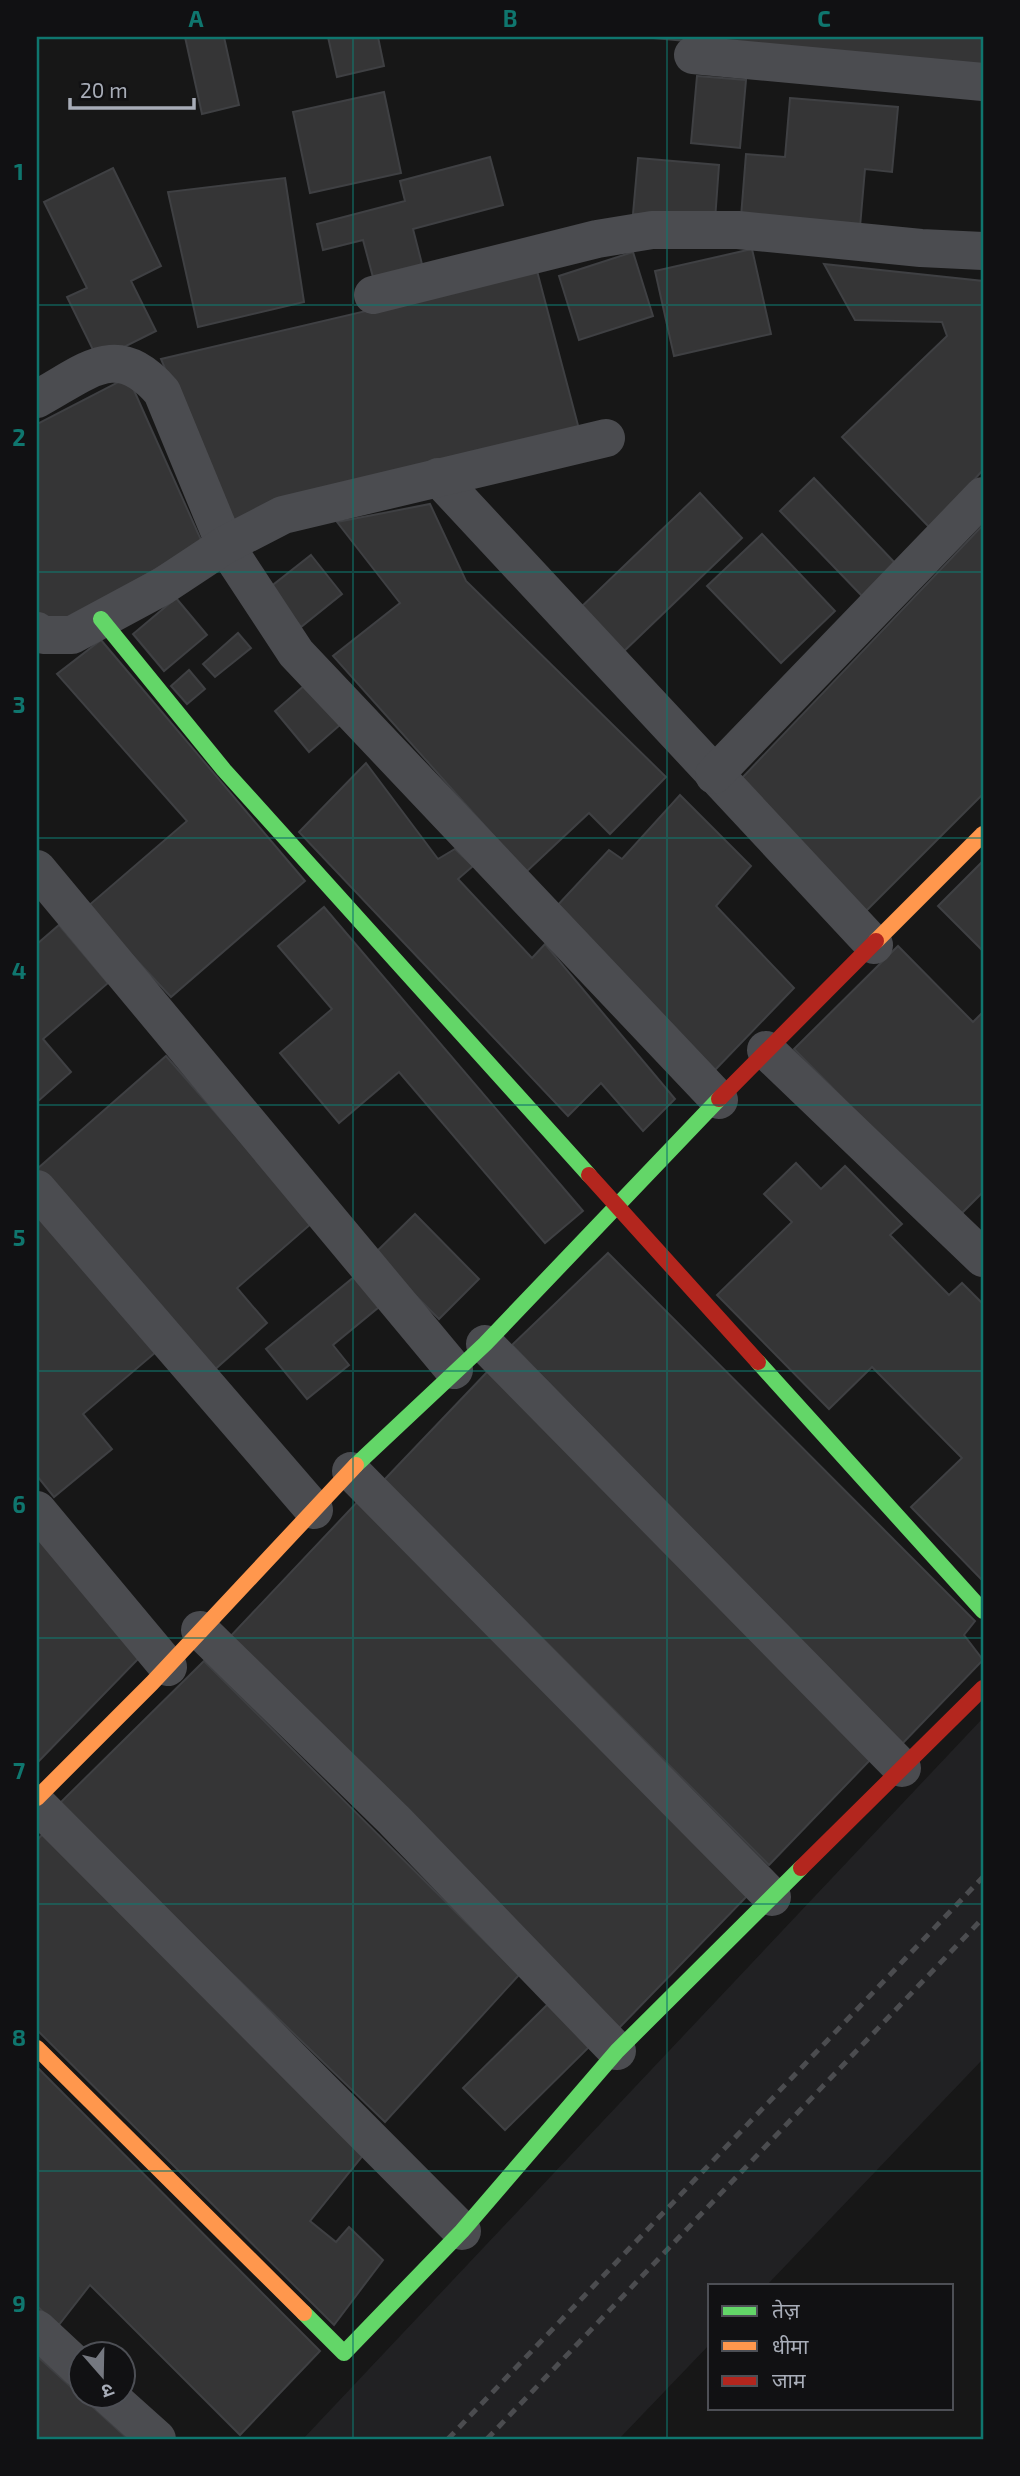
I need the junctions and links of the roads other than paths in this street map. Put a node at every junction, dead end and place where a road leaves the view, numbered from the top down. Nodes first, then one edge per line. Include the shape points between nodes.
1 (693, 55) dead end
2 (983, 82) edge
3 (983, 251) edge
4 (373, 295) dead end
5 (37, 399) edge
6 (606, 438) dead end
7 (438, 477) junction
8 (983, 496) edge
9 (225, 545) junction
10 (101, 620) junction
11 (37, 631) edge
12 (714, 775) junction
13 (983, 834) edge
14 (37, 869) edge
15 (874, 945) junction
16 (766, 1050) junction
17 (719, 1100) junction
18 (37, 1189) edge
19 (615, 1207) junction
20 (976, 1235) edge
21 (485, 1344) junction
22 (454, 1370) junction
23 (351, 1471) junction
24 (37, 1510) edge
25 (314, 1510) junction
26 (983, 1611) edge
27 (200, 1630) junction
28 (167, 1667) junction
29 (983, 1688) edge
30 (902, 1768) junction
31 (37, 1798) edge
32 (37, 1804) edge
33 (772, 1897) junction
34 (37, 2048) edge
35 (617, 2051) junction
36 (462, 2231) junction
37 (37, 2329) edge
38 (66, 2356) edge
39 (125, 2410) edge
40 (157, 2439) edge

1 - 2 street
3 - 4 street via 738,230 663,229 597,239
5 - 9 street via 100,366 117,362 150,377 162,392
6 - 7 street
7 - 9 street via 283,515
7 - 12 street
8 - 12 street
9 - 10 street
9 - 17 street via 296,653
10 - 11 street via 72,635
10 - 19 street via 224,770
12 - 15 street
13 - 15 street
14 - 22 street
15 - 16 street
16 - 17 street
16 - 20 street
17 - 19 street
18 - 25 street
19 - 21 street
19 - 26 street
21 - 22 street
21 - 30 street
22 - 23 street
23 - 25 street
23 - 33 street
24 - 28 street
25 - 27 street
27 - 28 street
27 - 35 street
28 - 31 street
29 - 30 street
30 - 33 street
32 - 36 street
33 - 35 street
34 - 36 street via 344,2353
35 - 36 street
37 - 38 street
39 - 40 street

